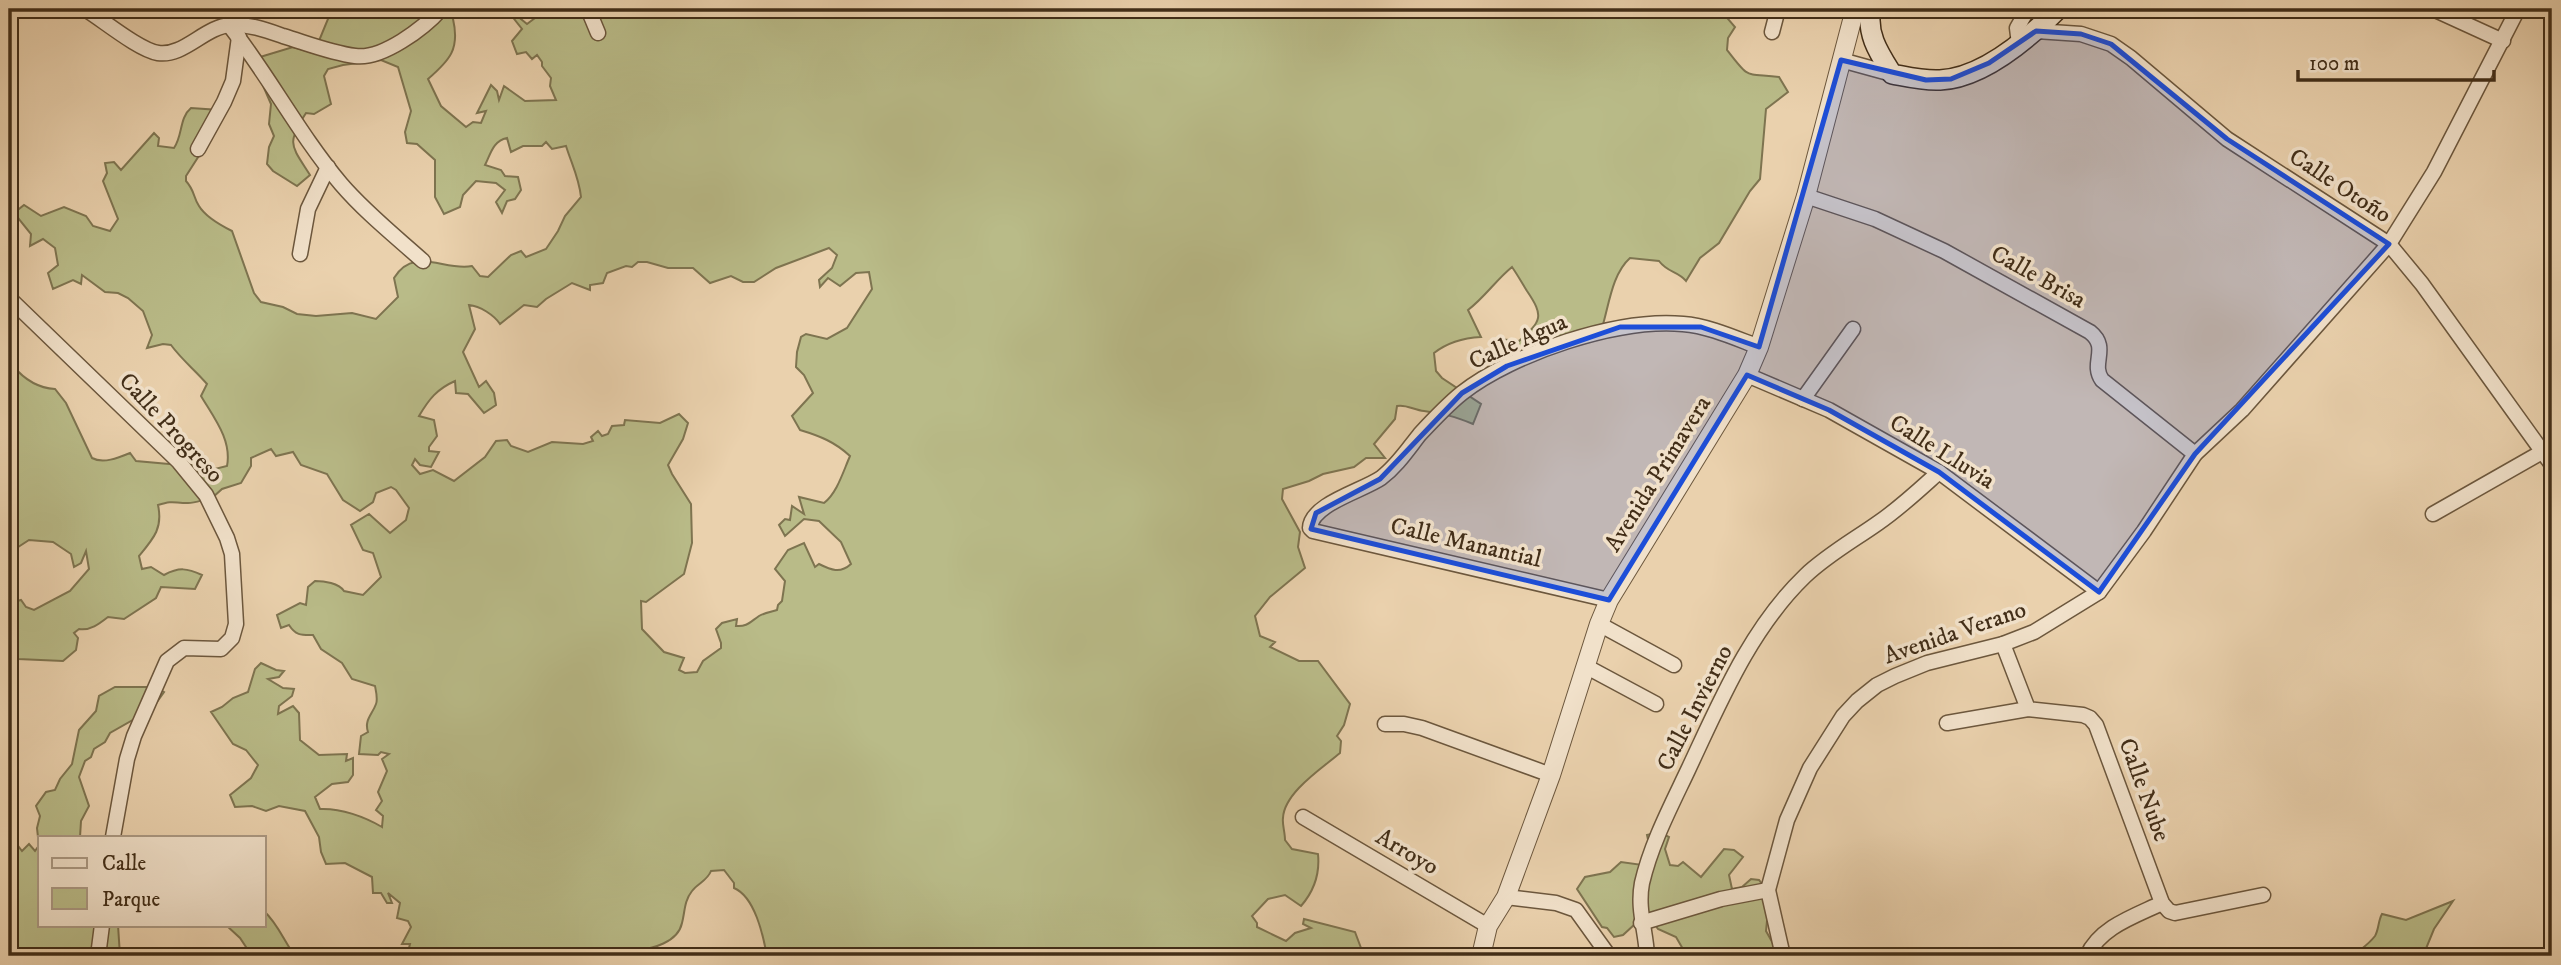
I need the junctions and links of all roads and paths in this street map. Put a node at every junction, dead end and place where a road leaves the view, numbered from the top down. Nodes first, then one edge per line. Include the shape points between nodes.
1 (85, 9) edge
2 (441, 9) edge
3 (588, 9) edge
4 (1778, 9) edge
5 (1855, 9) edge
6 (1871, 9) edge
7 (2028, 9) edge
8 (2058, 9) edge
9 (2433, 9) edge
10 (2518, 9) edge
11 (229, 25) junction
12 (2036, 31) junction
13 (1772, 32) dead end
14 (598, 33) dead end
15 (239, 37) junction
16 (2503, 41) junction
17 (2019, 44) junction
18 (1841, 61) junction
19 (1892, 74) junction
20 (198, 149) dead end
21 (328, 167) junction
22 (1807, 196) junction
23 (2389, 244) junction
24 (300, 254) dead end
25 (423, 261) dead end
26 (9, 298) edge
27 (1853, 329) dead end
28 (1759, 348) junction
29 (1747, 376) junction
30 (1803, 399) junction
31 (2542, 452) junction
32 (2195, 454) junction
33 (2552, 465) edge
34 (1939, 472) junction
35 (2433, 514) dead end
36 (1313, 531) joint
37 (2099, 592) junction
38 (1609, 600) junction
39 (1599, 624) junction
40 (2003, 644) junction
41 (1674, 665) dead end
42 (1587, 667) junction
43 (1656, 704) dead end
44 (2028, 709) junction
45 (1947, 723) dead end
46 (1385, 724) dead end
47 (1551, 775) junction
48 (1303, 817) dead end
49 (113, 836) edge
50 (1768, 890) junction
51 (2263, 895) dead end
52 (1506, 897) junction
53 (2162, 903) junction
54 (1641, 923) junction
55 (102, 926) edge
56 (1488, 926) junction
57 (98, 956) edge
58 (1480, 956) edge
59 (1609, 956) edge
60 (1647, 956) edge
61 (1783, 956) edge
62 (2087, 956) edge

1 - 11 street via 150,51 164,53
2 - 11 street via 419,30 381,51 355,57 260,27
3 - 14 street
4 - 13 street
5 - 18 street, Avenida Primavera
6 - 19 main road via 1871,35
7 - 17 street via 2017,28
8 - 12 main road
9 - 16 street
10 - 16 street, Avenida Verano
11 - 15 street
12 - 17 main road
12 - 23 street, Calle Otoño via 2081,34 2110,44 2227,139
15 - 20 street via 233,81
15 - 21 street
16 - 23 street, Avenida Verano via 2418,200
17 - 19 main road via 1970,74 1951,79
18 - 19 street
18 - 22 street, Avenida Primavera
21 - 24 street via 308,209
21 - 25 street via 357,202
22 - 28 street, Avenida Primavera
22 - 32 street, Calle Brisa via 1875,219 1944,251 2090,332 2101,348 2098,373 2102,380
23 - 31 street, Calle Otoño
23 - 32 street, Avenida Verano via 2242,410
26 - 49 street, Calle Progreso via 179,462 206,495 232,554 236,624 232,638 218,649 184,648 167,661 130,746
27 - 30 street
28 - 29 street, Avenida Primavera
28 - 36 street, Calle Agua via 1701,327 1620,327 1507,366 1462,393 1386,474 1316,513 1310,525
29 - 30 street, Calle Lluvia
29 - 38 street, Avenida Primavera
30 - 34 street, Calle Lluvia
31 - 33 street, Calle Otoño
31 - 35 street
32 - 37 street, Avenida Verano
34 - 37 street, Calle Lluvia
34 - 54 street, Calle Invierno via 1814,568 1764,625 1731,676 1671,806 1643,881
36 - 38 street, Calle Manantial
37 - 40 street, Avenida Verano via 2034,632
38 - 39 street, Avenida Primavera
39 - 41 street
39 - 42 street, Avenida Primavera
40 - 44 street
40 - 50 street, Avenida Verano via 1927,663 1877,685 1857,701 1810,768 1787,820
42 - 43 street
42 - 47 street, Avenida Primavera
44 - 45 street, Calle Nube
44 - 53 street, Calle Nube via 2083,715 2096,725
46 - 47 street via 1422,728
47 - 52 street, Avenida Primavera
48 - 56 street, Arroyo
50 - 54 street
50 - 61 street, Avenida Verano
51 - 53 street via 2175,913
52 - 56 street, Avenida Primavera
52 - 59 street via 1576,910
53 - 62 street via 2112,928
54 - 60 street, Calle Invierno
55 - 57 street
56 - 58 street, Avenida Primavera

